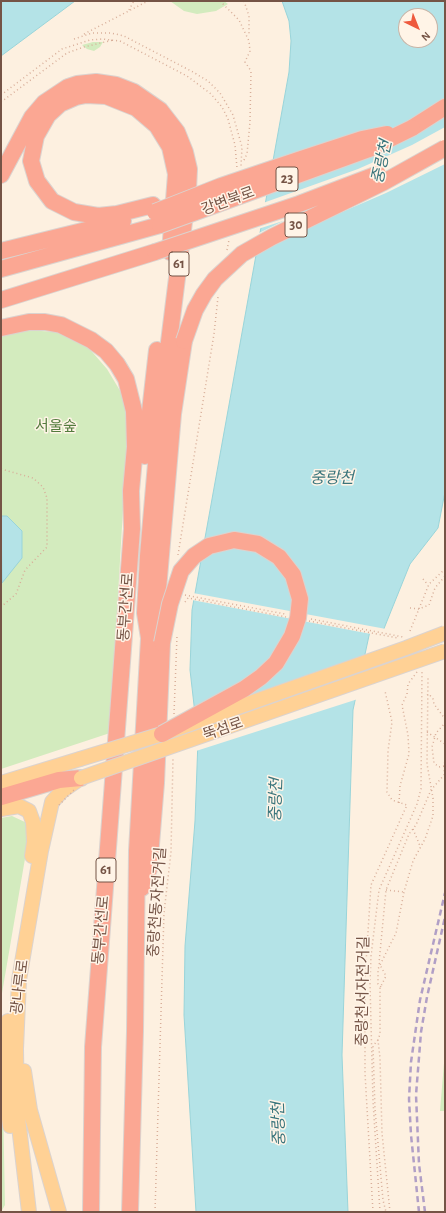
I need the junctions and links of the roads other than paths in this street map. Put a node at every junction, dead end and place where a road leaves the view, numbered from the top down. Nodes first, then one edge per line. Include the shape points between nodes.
1 (445, 108) edge
2 (412, 128) junction
3 (445, 142) edge
4 (445, 148) edge
5 (1, 175) edge
6 (156, 214) junction
7 (1, 251) edge
8 (1, 269) edge
9 (1, 300) edge
10 (1, 328) edge
11 (132, 529) junction
12 (445, 633) edge
13 (155, 640) junction
14 (445, 651) edge
15 (162, 734) junction
16 (81, 778) junction
17 (1, 783) edge
18 (1, 797) edge
19 (1, 804) edge
20 (1, 809) edge
21 (23, 964) junction
22 (22, 1211) edge
23 (59, 1212) edge
24 (91, 1212) edge
25 (130, 1212) edge

1 - 2 highway, 강변북로 / 23
2 - 6 highway, 강변북로 / 23, bridge via 369,149
2 - 6 highway, bridge via 362,139 221,186
3 - 9 highway, 강변북로 / 23, bridge via 343,188 299,204
4 - 13 highway, 30, bridge via 242,254 215,279 194,310 184,341 173,414
5 - 13 highway, 61 via 38,109 58,92 77,84 107,83 130,90 144,98 167,118 178,132 184,147 189,169 188,190 152,493 145,613
6 - 7 highway
6 - 8 highway, 강변북로 / 23
6 - 11 highway via 98,216 74,212 52,201 37,181 32,161 36,136 48,115 60,104 76,97 95,95 118,100 136,108 157,126 170,147 175,164 177,184 147,429 142,491
10 - 11 highway, 61 via 29,322 61,325 91,340 106,351 117,364 126,379 134,411
11 - 24 highway, 동부간선로 / 61 via 96,988
12 - 15 main road, 뚝섬로, bridge
13 - 15 highway, bridge via 181,571 194,556 209,546 234,540 258,544 278,557 293,575 300,599 298,618 290,640 276,662 248,687
13 - 25 highway via 156,783 149,868 138,901
14 - 16 main road, 뚝섬로, bridge
15 - 17 main road, 뚝섬로, bridge
16 - 18 highway via 59,780
16 - 19 main road, 뚝섬로
16 - 21 main road, 광나루로 via 62,791 52,802 41,851
20 - 22 main road, 광나루로 via 19,806 28,811 33,822 34,842 14,964 4,1060 5,1090
21 - 22 main road, 광나루로 via 18,980 16,1077
21 - 23 main road via 23,1055 26,1085 30,1110

